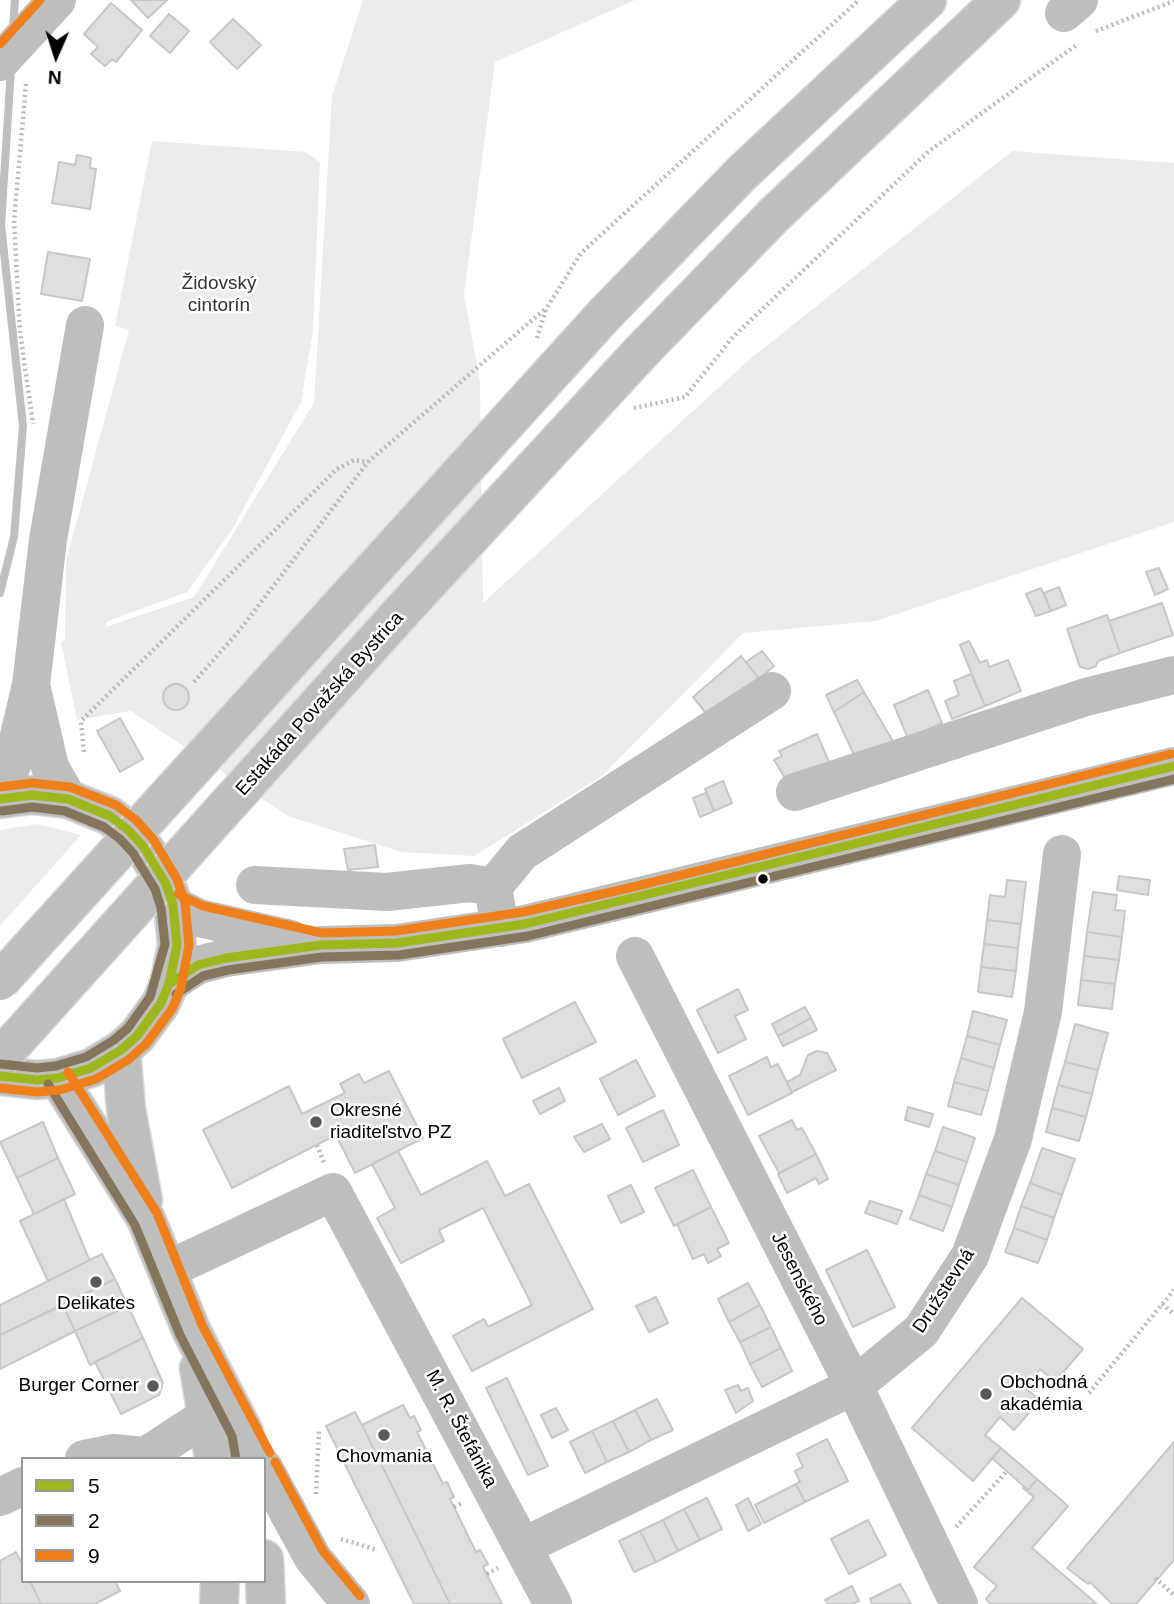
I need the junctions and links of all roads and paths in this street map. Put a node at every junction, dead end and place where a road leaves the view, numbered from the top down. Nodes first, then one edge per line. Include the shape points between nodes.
1 (57, 0) edge
2 (859, 0) edge
3 (927, 0) edge
4 (1001, 0) edge
5 (1174, 1) edge
6 (17, 59) edge
7 (85, 325) dead end
8 (622, 409) dead end
9 (34, 436) dead end
10 (368, 462) junction
11 (1174, 675) edge
12 (194, 682) dead end
13 (31, 685) junction
14 (772, 691) dead end
15 (84, 752) dead end
16 (1174, 766) edge
17 (0, 789) edge
18 (795, 792) dead end
19 (0, 799) edge
20 (68, 799) junction
21 (1062, 854) dead end
22 (255, 885) dead end
23 (493, 887) junction
24 (173, 905) junction
25 (500, 928) junction
26 (321, 945) junction
27 (635, 956) dead end
28 (0, 981) edge
29 (169, 984) junction
30 (121, 1050) junction
31 (0, 1058) edge
32 (0, 1076) edge
33 (58, 1078) junction
34 (317, 1145) dead end
35 (322, 1156) dead end
36 (146, 1219) junction
37 (167, 1270) junction
38 (1174, 1290) edge
39 (1162, 1304) junction
40 (1174, 1314) edge
41 (191, 1330) junction
42 (854, 1386) junction
43 (1089, 1392) dead end
44 (208, 1416) junction
45 (319, 1430) dead end
46 (251, 1450) edge
47 (94, 1457) edge
48 (214, 1457) edge
49 (266, 1472) edge
50 (1006, 1472) dead end
51 (21, 1487) edge
52 (0, 1497) edge
53 (316, 1507) dead end
54 (951, 1533) dead end
55 (340, 1539) dead end
56 (524, 1546) junction
57 (377, 1550) dead end
58 (1155, 1578) dead end
59 (220, 1583) edge
60 (265, 1583) edge
61 (1174, 1595) edge
62 (219, 1604) edge
63 (266, 1604) edge
64 (351, 1604) edge
65 (553, 1604) edge
66 (959, 1604) edge

1 - 6 main road
2 - 10 path via 581,253 546,309
3 - 28 main road, bridge via 742,173 605,314
4 - 31 main road, Estakáda Považská Bystrica, bridge via 774,215 642,351
5 - 8 path via 1097,30 929,151 733,337 685,397
6 - 9 path via 15,221 20,332
7 - 13 main road via 48,540
10 - 12 path via 239,631
10 - 15 path via 354,460 337,469 81,721
11 - 18 main road via 1086,697
13 - 17 main road via 12,765
13 - 20 main road via 50,767
14 - 23 main road via 522,852
16 - 25 main road via 632,900
19 - 20 main road via 32,795
20 - 24 main road via 100,811 128,830 156,864
21 - 42 main road, Družstevná via 1043,1012 1013,1139 970,1256 921,1331
22 - 23 main road via 387,892 470,883
23 - 25 main road
24 - 26 main road via 200,918
24 - 29 main road via 177,945
25 - 26 main road via 397,943
26 - 29 main road via 198,965
27 - 42 main road, Jesenského
29 - 30 main road via 150,1021
30 - 33 main road via 91,1068
30 - 36 main road via 126,1109
32 - 33 main road
33 - 36 main road
34 - 35 path
36 - 37 main road
37 - 41 main road
37 - 56 main road, M. R. Štefánika via 333,1192
38 - 39 path
39 - 40 path
39 - 43 path
41 - 44 main road
41 - 46 main road
42 - 56 main road, Družstevná
42 - 66 main road, Jesenského
44 - 47 main road via 146,1456 113,1453
44 - 48 main road
45 - 53 path
49 - 64 main road via 313,1558
50 - 54 path
51 - 52 main road
55 - 57 path
56 - 65 main road, M. R. Štefánika
58 - 61 path
59 - 62 main road
60 - 63 main road

